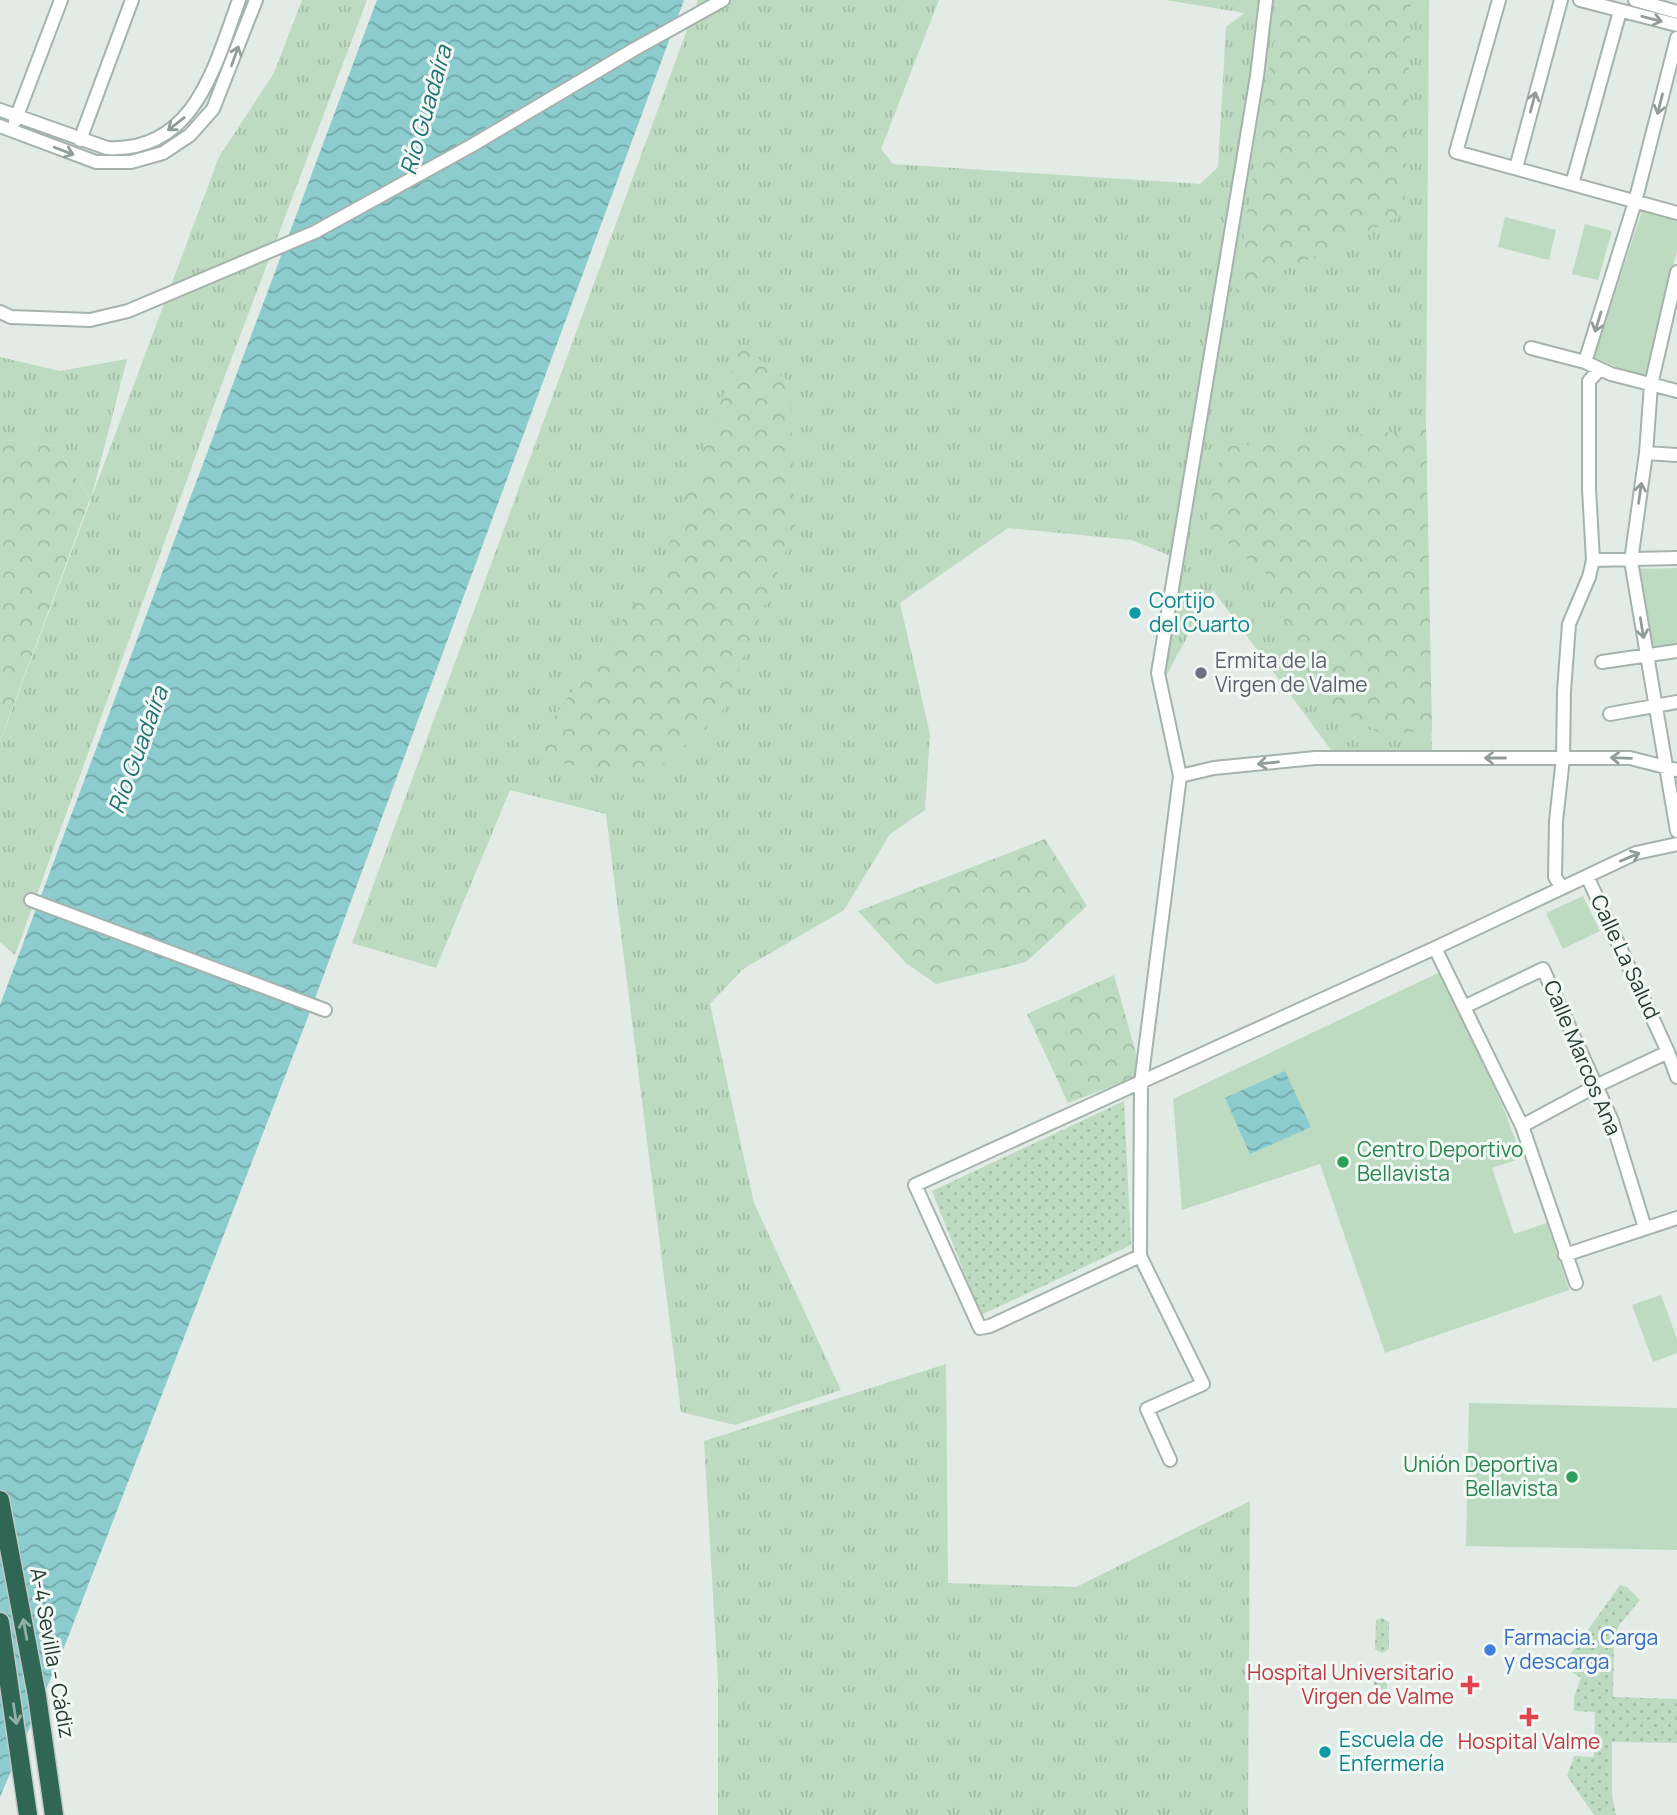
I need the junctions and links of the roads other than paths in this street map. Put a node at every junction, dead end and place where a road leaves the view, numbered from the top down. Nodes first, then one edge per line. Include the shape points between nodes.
1 (132, 0) edge
2 (239, 0) edge
3 (256, 0) edge
4 (723, 0) edge
5 (1266, 0) edge
6 (1499, 0) edge
7 (1561, 0) edge
8 (1580, 0) edge
9 (1635, 0) edge
10 (58, 1) edge
11 (1620, 11) junction
12 (1677, 12) edge
13 (1677, 25) edge
14 (1677, 38) edge
15 (0, 110) edge
16 (17, 116) junction
17 (6, 129) edge
18 (80, 140) junction
19 (1516, 168) junction
20 (1572, 184) junction
21 (1635, 202) junction
22 (1677, 213) edge
23 (1677, 272) edge
24 (0, 312) edge
25 (1531, 348) dead end
26 (1585, 362) junction
27 (1606, 372) junction
28 (1651, 385) junction
29 (1677, 391) edge
30 (1646, 453) junction
31 (1677, 455) edge
32 (1677, 558) edge
33 (1593, 560) junction
34 (1631, 561) junction
35 (1677, 651) edge
36 (1646, 656) junction
37 (1602, 662) dead end
38 (1677, 702) edge
39 (1655, 705) junction
40 (1610, 714) dead end
41 (1563, 758) junction
42 (1671, 768) edge
43 (1180, 776) junction
44 (1677, 831) edge
45 (1677, 844) edge
46 (1587, 876) junction
47 (1562, 888) junction
48 (35, 902) dead end
49 (1435, 948) junction
50 (1464, 1007) junction
51 (326, 1010) dead end
52 (1668, 1052) junction
53 (1677, 1077) edge
54 (1140, 1083) junction
55 (1596, 1086) junction
56 (1522, 1126) junction
57 (1677, 1218) edge
58 (1645, 1228) junction
59 (1140, 1255) junction
60 (1565, 1255) junction
61 (1576, 1283) dead end
62 (1170, 1460) dead end
63 (0, 1500) edge
64 (0, 1622) edge
65 (28, 1815) edge
66 (54, 1815) edge

1 - 18 street
2 -> 18 street via 207,86 186,117 138,145 107,148
17 -> 3 street via 96,162 131,162 163,153 190,135 213,109
4 - 24 street via 459,153 274,250 128,311 90,320 12,317
5 - 43 street via 1158,673
6 - 19 street via 1456,152
19 -> 7 street
8 - 11 street
9 - 12 street
10 - 16 street
11 -> 13 street
11 - 20 street
14 -> 21 street
15 - 16 street
16 - 17 street
16 - 18 street
19 - 20 street
20 - 21 street
21 - 22 street
21 -> 26 street
23 - 28 street
25 - 26 street
26 - 27 street
27 - 28 street
27 - 33 street via 1590,381 1589,394
28 - 29 street
28 - 30 street
30 - 31 street
34 -> 30 street
32 - 34 street
33 - 34 street
33 - 41 street via 1569,624
34 -> 36 street
35 - 36 street
36 - 37 street
36 - 39 street
38 - 39 street
39 - 40 street
39 - 42 street
42 -> 41 street via 1630,758
41 -> 43 street via 1315,758
41 - 47 street via 1555,877
42 - 44 street
43 - 54 street
46 -> 45 street via 1636,853
46 - 47 street
46 - 52 street, Calle La Salud
47 - 49 street
48 - 51 street
49 - 50 street
49 - 54 street
50 - 55 street, Calle Marcos Ana via 1543,969
50 - 56 street
52 - 53 street, Calle La Salud
52 - 55 street
54 - 59 street
54 - 59 street via 915,1185 980,1328
55 - 56 street
55 - 58 street, Calle Marcos Ana via 1612,1121
56 - 60 street
57 - 58 street
58 - 60 street
59 - 62 street via 1203,1384 1147,1409
60 - 61 street
66 -> 63 highway, A-4 Sevilla - Cádiz
64 -> 65 highway

